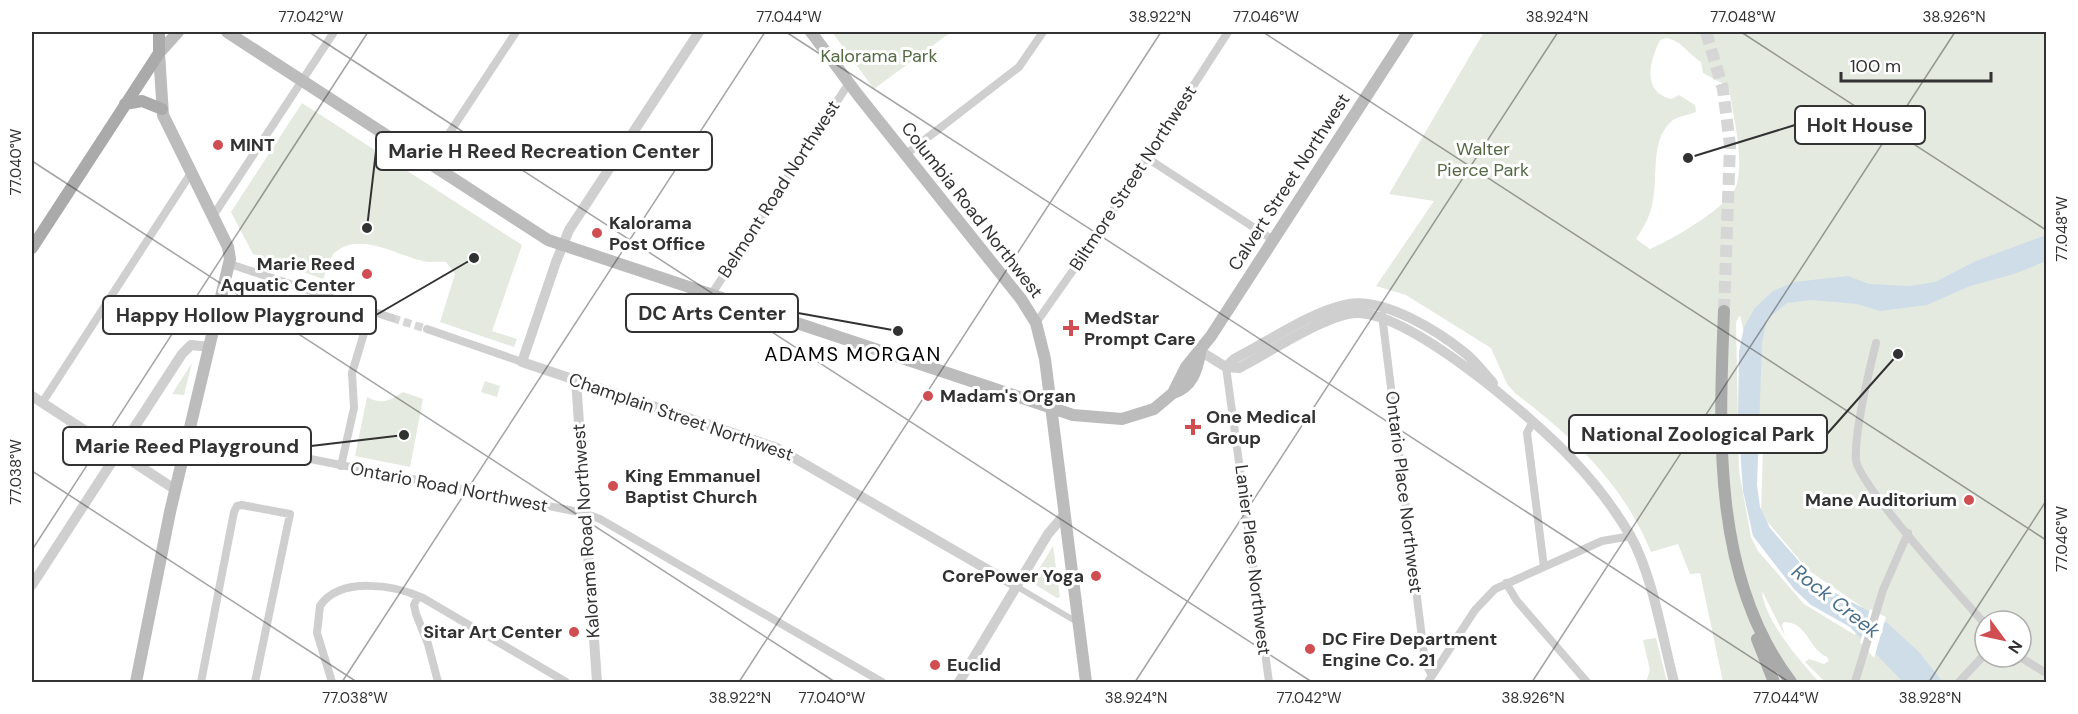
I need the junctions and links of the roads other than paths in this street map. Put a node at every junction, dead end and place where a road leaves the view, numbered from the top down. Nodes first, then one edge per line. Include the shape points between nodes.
1 (159, 32) edge
2 (178, 32) edge
3 (227, 32) edge
4 (334, 32) edge
5 (516, 32) edge
6 (699, 32) edge
7 (811, 32) edge
8 (1042, 32) edge
9 (1228, 32) edge
10 (1408, 32) edge
11 (159, 53) junction
12 (302, 81) junction
13 (849, 83) junction
14 (125, 104) junction
15 (162, 109) junction
16 (906, 155) junction
17 (1147, 158) junction
18 (429, 164) junction
19 (191, 173) junction
20 (213, 216) junction
21 (1273, 240) junction
22 (562, 246) junction
23 (32, 248) edge
24 (230, 264) junction
25 (711, 295) junction
26 (1381, 306) junction
27 (371, 310) junction
28 (1724, 311) tunnel mouth
29 (392, 318) tunnel mouth
30 (1383, 318) junction
31 (1036, 323) junction
32 (427, 329) tunnel mouth
33 (1876, 343) dead end
34 (210, 347) junction
35 (1200, 351) junction
36 (522, 362) junction
37 (1476, 364) junction
38 (1226, 368) junction
39 (1463, 368) junction
40 (576, 380) junction
41 (1497, 392) junction
42 (32, 396) edge
43 (42, 403) junction
44 (1050, 407) junction
45 (1532, 423) junction
46 (189, 435) junction
47 (117, 452) junction
48 (341, 466) junction
49 (176, 490) junction
50 (584, 513) junction
51 (1064, 515) junction
52 (1908, 533) junction
53 (1631, 536) junction
54 (1544, 567) junction
55 (1506, 583) junction
56 (32, 585) edge
57 (1016, 586) junction
58 (418, 596) junction
59 (1749, 606) junction
60 (1973, 610) edge
61 (1078, 622) junction
62 (2033, 665) edge
63 (1973, 667) edge
64 (2046, 673) edge
65 (1430, 679) edge
66 (136, 682) edge
67 (201, 682) edge
68 (255, 682) edge
69 (332, 682) edge
70 (438, 682) edge
71 (566, 682) edge
72 (597, 682) edge
73 (882, 682) edge
74 (959, 682) edge
75 (1086, 682) edge
76 (1269, 682) edge
77 (1587, 682) edge
78 (1674, 682) edge
79 (1773, 682) edge
80 (1791, 682) edge
81 (1855, 682) edge
82 (1959, 682) edge

1 - 11 main road
2 - 11 main road
3 - 12 main road
4 - 12 street
5 - 18 street
6 - 22 street
7 - 13 main road, Columbia Road Northwest
8 - 16 street via 1019,67
9 - 17 street, Biltmore Street Northwest
10 - 21 main road, Calvert Street Northwest
11 - 14 main road
11 - 15 main road
12 - 18 main road
12 - 20 street
13 - 16 main road, Columbia Road Northwest
13 - 25 street, Belmont Road Northwest
14 - 15 main road via 142,101
14 - 23 main road
15 - 19 main road
16 - 31 main road, Columbia Road Northwest
17 - 21 street
17 - 31 street, Biltmore Street Northwest
18 - 22 main road
19 - 20 main road
19 - 43 street
20 - 24 main road via 229,251
21 - 35 main road, Calvert Street Northwest
22 - 25 main road
22 - 36 street
24 - 27 street
24 - 34 main road
25 - 44 main road
26 - 30 street, Ontario Place Northwest
26 - 37 street via 1447,341
26 - 38 street via 1351,304 1316,316 1234,359
27 - 29 street
27 - 48 street via 352,373 354,408
28 - 59 main road via 1722,466
30 - 38 street via 1343,315 1239,368
30 - 39 street
30 - 65 street, Ontario Place Northwest
31 - 44 main road, Columbia Road Northwest
32 - 36 street, Champlain Street Northwest
33 - 52 street via 1856,461 1872,493
34 - 46 main road
34 - 47 street via 191,345 185,351
35 - 38 street
35 - 44 main road, Calvert Street Northwest via 1186,367 1173,393 1148,412 1122,419 1088,418
36 - 40 street, Champlain Street Northwest
37 - 39 street
37 - 41 street
38 - 76 street, Lanier Place Northwest
39 - 41 street
40 - 50 street, Kalorama Road Northwest
40 - 57 street, Champlain Street Northwest via 784,451
41 - 45 street
42 - 43 street
43 - 47 street
44 - 51 main road, Columbia Road Northwest
45 - 53 street via 1586,474
45 - 54 street via 1527,433
46 - 48 street, Ontario Road Northwest
46 - 49 main road
47 - 49 street
47 - 56 street
48 - 50 street, Ontario Road Northwest
49 - 66 main road
50 - 72 street, Kalorama Road Northwest
50 - 73 street, Ontario Road Northwest
51 - 57 street
51 - 61 main road, Columbia Road Northwest
52 - 60 street
52 - 81 street via 1883,590
53 - 54 street via 1602,541
53 - 78 street via 1643,564
54 - 55 street
55 - 65 street via 1491,591 1475,610
55 - 77 street
57 - 61 street, Champlain Street Northwest
57 - 74 street
58 - 69 street via 388,588 357,587 327,598 318,610 317,626
58 - 70 street via 416,614
58 - 71 street
59 - 79 main road
59 - 80 main road via 1771,655
61 - 75 main road, Columbia Road Northwest
62 - 64 street
63 - 82 street
67 - 68 street via 234,512 242,505 290,514

